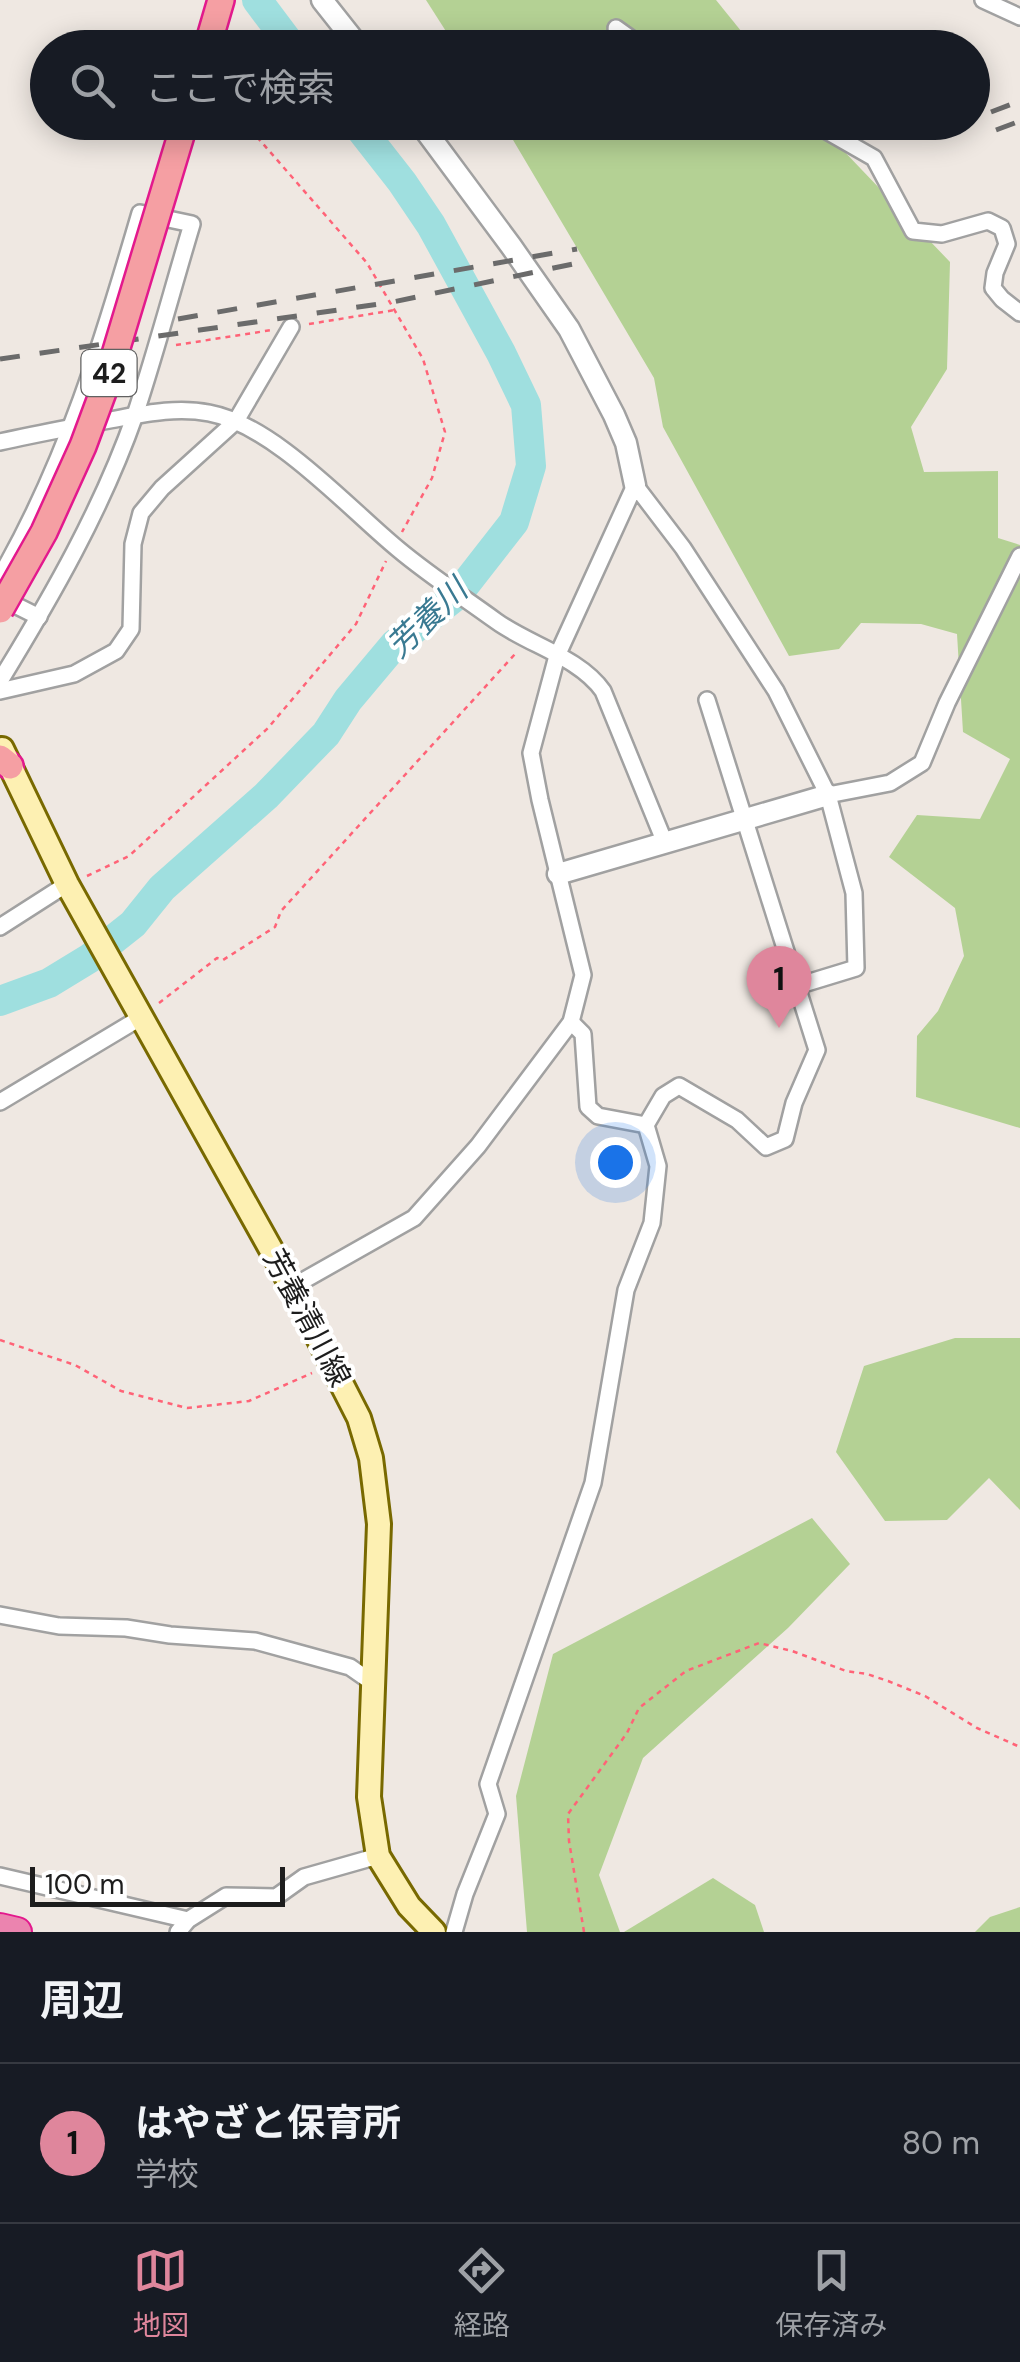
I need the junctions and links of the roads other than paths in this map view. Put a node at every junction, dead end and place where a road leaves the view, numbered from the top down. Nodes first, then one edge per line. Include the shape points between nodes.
1 (221, 0) edge
2 (322, 0) edge
3 (983, 0) edge
4 (1020, 17) edge
5 (616, 28) dead end
6 (212, 30) edge
7 (346, 30) edge
8 (619, 30) edge
9 (180, 140) edge
10 (432, 140) edge
11 (843, 140) edge
12 (1020, 312) edge
13 (291, 327) dead end
14 (134, 416) junction
15 (236, 421) junction
16 (72, 427) junction
17 (0, 442) edge
18 (635, 485) junction
19 (1020, 556) edge
20 (0, 577) edge
21 (0, 586) edge
22 (0, 610) edge
23 (39, 617) junction
24 (557, 656) junction
25 (0, 681) edge
26 (0, 691) edge
27 (707, 700) dead end
28 (3, 757) edge
29 (828, 796) junction
30 (746, 820) junction
31 (664, 844) junction
32 (558, 874) junction
33 (70, 890) junction
34 (0, 927) edge
35 (797, 986) junction
36 (136, 1011) junction
37 (570, 1022) junction
38 (0, 1102) edge
39 (646, 1125) junction
40 (292, 1287) junction
41 (0, 1616) edge
42 (373, 1683) junction
43 (378, 1856) junction
44 (0, 1876) edge
45 (183, 1926) edge
46 (0, 1928) edge
47 (17, 1932) edge
48 (434, 1932) edge
49 (454, 1932) edge

1 - 6 highway
2 - 7 street
3 - 4 street
5 - 8 street
9 - 22 highway, 42, bridge via 84,446
10 - 18 street via 568,329 626,442
11 - 12 street via 874,158 912,231 942,234 988,221 1002,228 1007,244 993,288
13 - 15 street
14 - 15 street via 182,410
14 - 16 street
14 - 16 street via 192,224 140,212
14 - 23 street via 77,550
15 - 24 street via 281,448 397,548
15 - 26 street via 141,513 133,544 131,628 116,650 74,674
16 - 17 street
16 - 20 street
18 - 24 street
18 - 29 street via 776,691
19 - 29 street via 922,764 890,783
21 - 23 street via 13,604
23 - 25 street
24 - 31 street via 592,676 602,690
24 - 32 street via 531,753
27 - 30 street
28 - 33 main road, 芳養清川線
29 - 30 street
29 - 35 street via 854,893 856,968
30 - 31 street
30 - 35 street
31 - 32 street
32 - 37 street via 583,974
33 - 34 street
33 - 36 main road, 芳養清川線
35 - 39 street via 817,1050 784,1139 766,1147 737,1120 679,1086 663,1096
36 - 38 street
36 - 40 main road, 芳養清川線
37 - 39 street via 583,1034 588,1107 598,1116
37 - 40 street via 478,1146 414,1218
39 - 49 street via 658,1166 652,1223 626,1290 593,1482 488,1784 497,1814
40 - 42 main road, 芳養清川線 via 359,1418 371,1458 379,1524
41 - 42 street via 255,1641 350,1666
42 - 43 main road, 芳養清川線 via 369,1797
43 - 45 street via 304,1877 276,1898 226,1896
43 - 48 main road, 芳養清川線
44 - 45 street
46 - 47 highway

